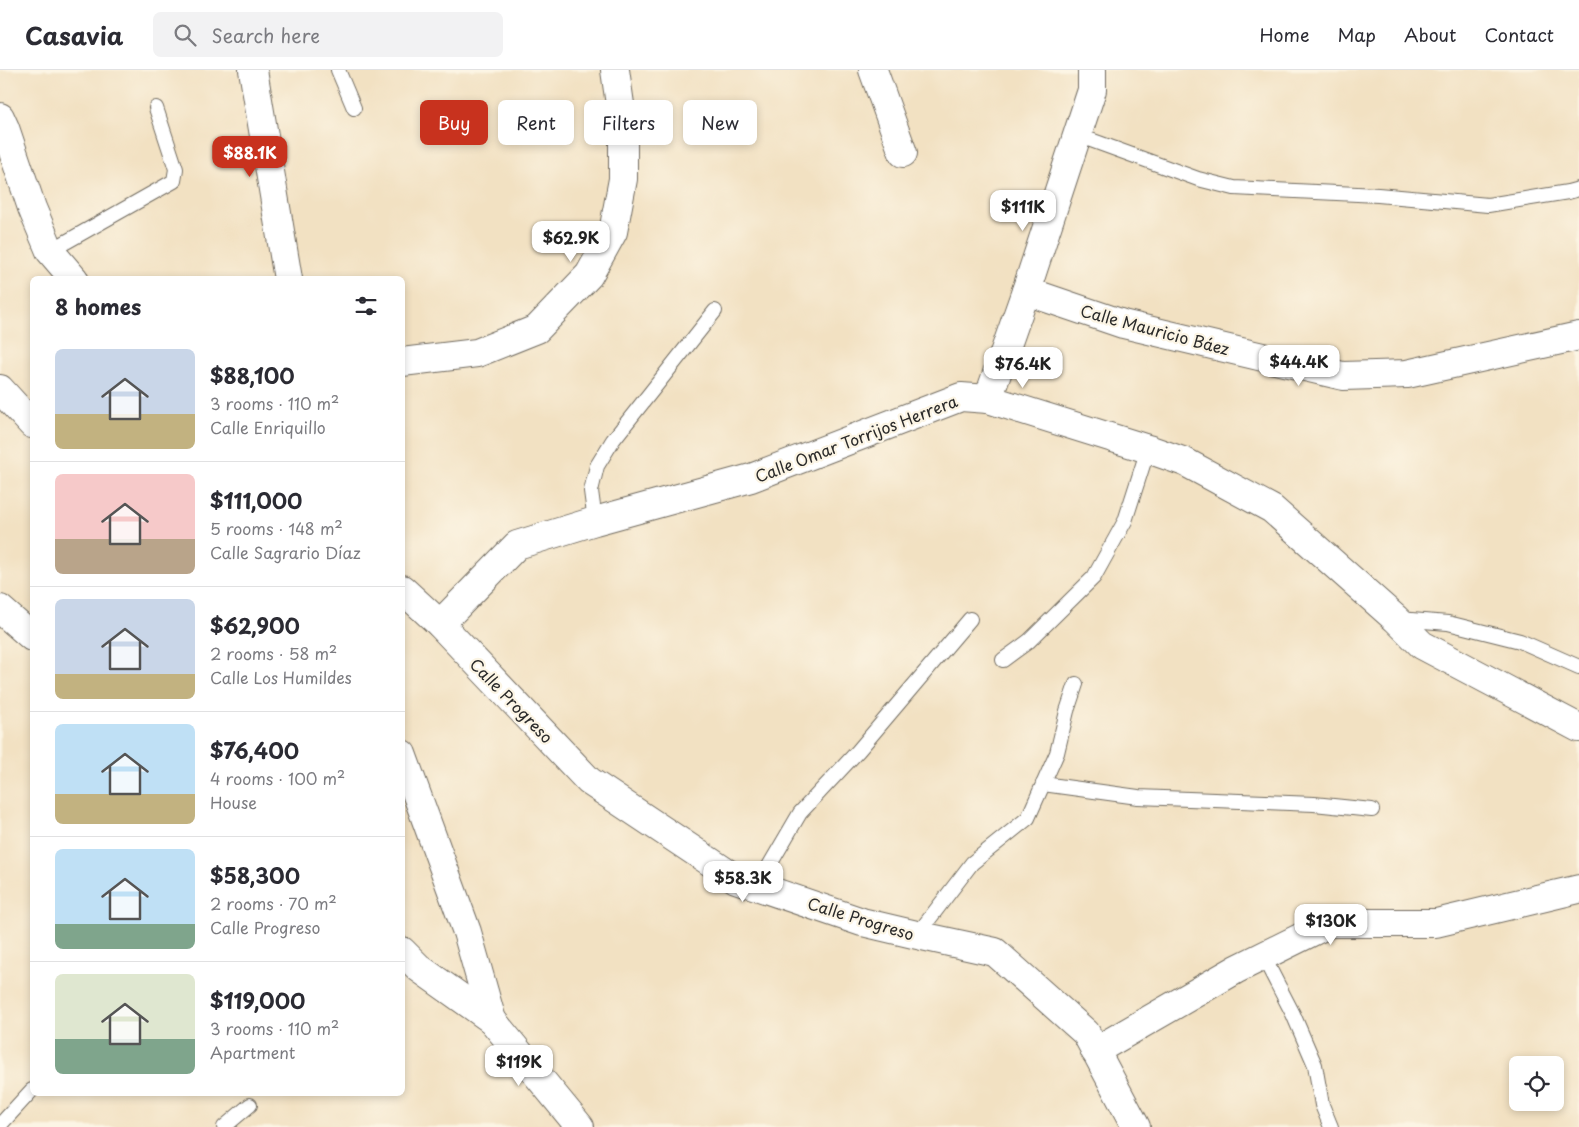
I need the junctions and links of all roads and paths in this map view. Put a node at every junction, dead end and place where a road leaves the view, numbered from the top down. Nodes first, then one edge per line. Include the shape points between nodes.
1 (253, 70) edge
2 (338, 70) edge
3 (615, 70) edge
4 (873, 70) edge
5 (1092, 70) edge
6 (156, 108) dead end
7 (354, 108) dead end
8 (0, 117) edge
9 (1077, 135) junction
10 (904, 153) dead end
11 (1579, 189) edge
12 (50, 251) junction
13 (71, 276) edge
14 (287, 276) edge
15 (1026, 291) junction
16 (715, 311) dead end
17 (1579, 336) edge
18 (405, 362) edge
19 (0, 389) edge
20 (988, 399) junction
21 (30, 422) edge
22 (1148, 449) junction
23 (595, 521) junction
24 (405, 592) edge
25 (0, 609) edge
26 (970, 619) dead end
27 (1396, 619) junction
28 (440, 624) junction
29 (30, 635) edge
30 (1003, 660) dead end
31 (1579, 667) edge
32 (1076, 684) dead end
33 (1579, 728) edge
34 (405, 762) edge
35 (1043, 784) junction
36 (1372, 810) dead end
37 (758, 886) junction
38 (1579, 889) edge
39 (917, 936) junction
40 (405, 954) edge
41 (1263, 956) junction
42 (492, 1020) junction
43 (1095, 1051) junction
44 (30, 1092) edge
45 (250, 1105) dead end
46 (0, 1125) edge
47 (224, 1127) edge
48 (580, 1127) edge
49 (1136, 1127) edge
50 (1331, 1127) edge

1 - 14 street
2 - 7 lane
3 - 18 street via 622,125 622,178 613,232 589,275 537,328 477,353
4 - 10 street
5 - 9 street via 1092,90
6 - 12 lane via 176,169 174,181
8 - 12 street
9 - 11 lane via 1198,179 1234,188 1396,196 1488,205
9 - 15 street
12 - 13 street
15 - 17 street, Calle Mauricio Báez via 1123,324 1343,376 1407,374
15 - 20 street
16 - 23 lane via 613,440 597,466 591,491
19 - 21 street
20 - 22 street, Calle Omar Torrijos Herrera
20 - 23 street, Calle Omar Torrijos Herrera via 961,397 751,478
22 - 27 street, Calle Omar Torrijos Herrera via 1185,462 1272,509
22 - 30 lane via 1125,521 1094,576 1029,641
23 - 28 street, Calle Omar Torrijos Herrera via 517,545
24 - 28 street, Calle Progreso
25 - 29 street
26 - 37 lane via 800,813
27 - 31 lane via 1448,623 1520,641
27 - 33 street, Calle Omar Torrijos Herrera via 1422,645
28 - 37 street, Calle Progreso via 589,780 736,878
32 - 35 lane via 1057,753
34 - 42 street via 467,932
35 - 36 lane via 1138,797 1314,804
35 - 39 lane via 1028,818 972,863
37 - 39 street, Calle Progreso via 862,922
38 - 41 street via 1436,923 1330,923
39 - 43 street, Calle Progreso via 995,952 1086,1033
40 - 42 street via 419,968
41 - 43 street
41 - 50 lane via 1315,1065 1322,1105
42 - 48 street
43 - 49 street, Calle Progreso
44 - 46 lane
45 - 47 lane

